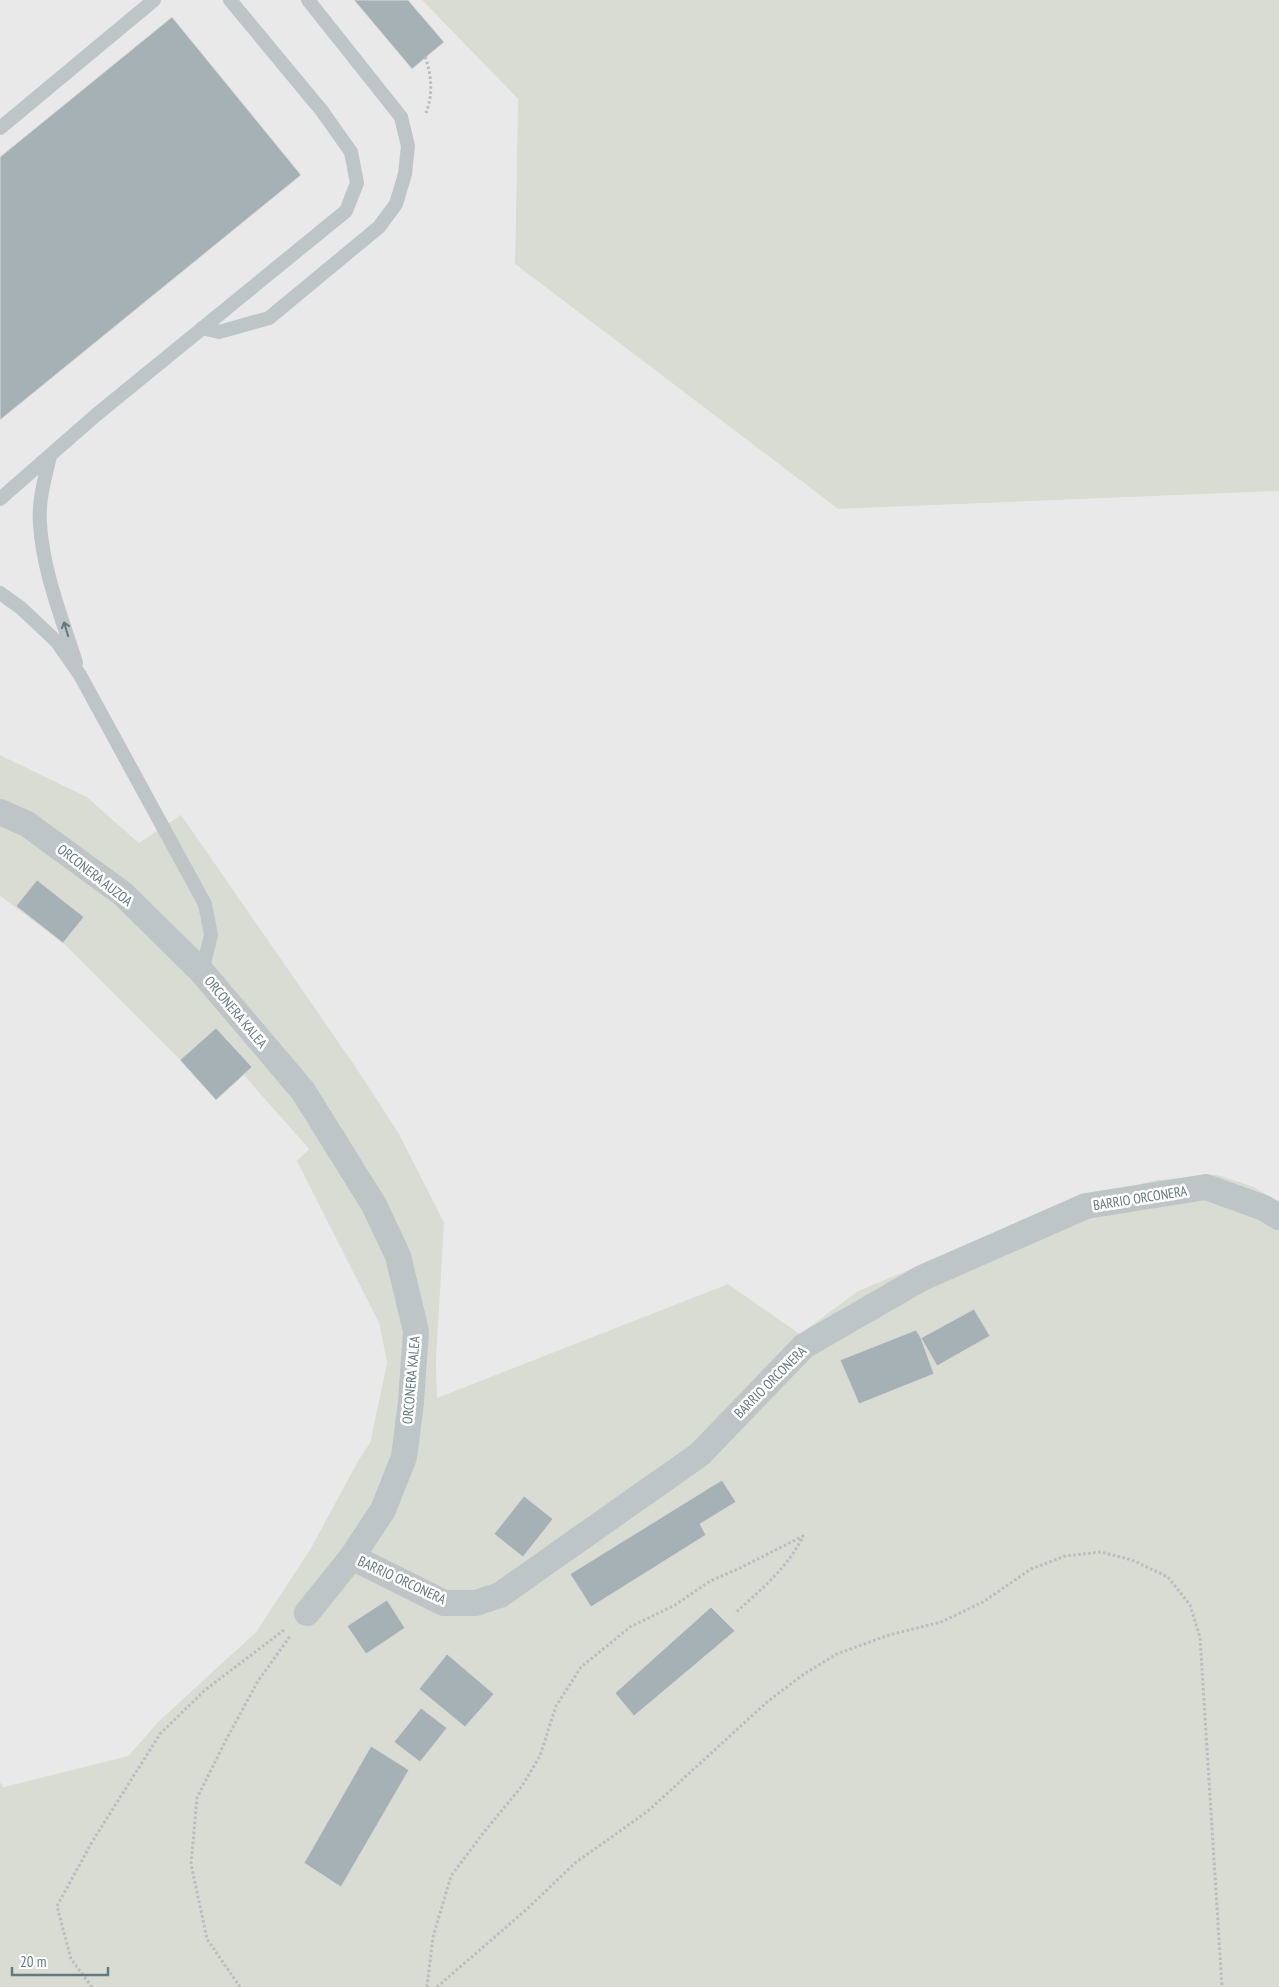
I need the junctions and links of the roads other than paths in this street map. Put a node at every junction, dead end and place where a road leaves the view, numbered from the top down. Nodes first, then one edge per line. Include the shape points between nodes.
1 (154, 0) edge
2 (230, 0) edge
3 (308, 0) edge
4 (0, 128) edge
5 (202, 328) junction
6 (50, 456) junction
7 (0, 499) edge
8 (0, 593) edge
9 (80, 675) junction
10 (0, 812) edge
11 (202, 972) junction
12 (1279, 1217) edge
13 (352, 1557) junction
14 (307, 1614) road end

1 - 4 lane
2 - 5 lane via 322,111 351,152 356,183 346,211
3 - 5 lane via 401,117 408,146 405,174 396,204 379,227 269,318 219,332
5 - 6 lane
6 - 7 lane
9 -> 6 lane via 45,562 39,523 42,485
8 - 9 lane via 57,642
9 - 11 lane via 205,904 211,935
10 - 11 street, ORCONERA AUZOA via 27,824 123,894
11 - 13 street, ORCONERA KALEA via 303,1091 374,1205 398,1256 416,1331 404,1457 383,1510
12 - 13 street, BARRIO ORCONERA via 1264,1208 1206,1188 1086,1206 922,1278 804,1346 700,1454 500,1595 476,1603 444,1604
13 - 14 street, ORCONERA KALEA

